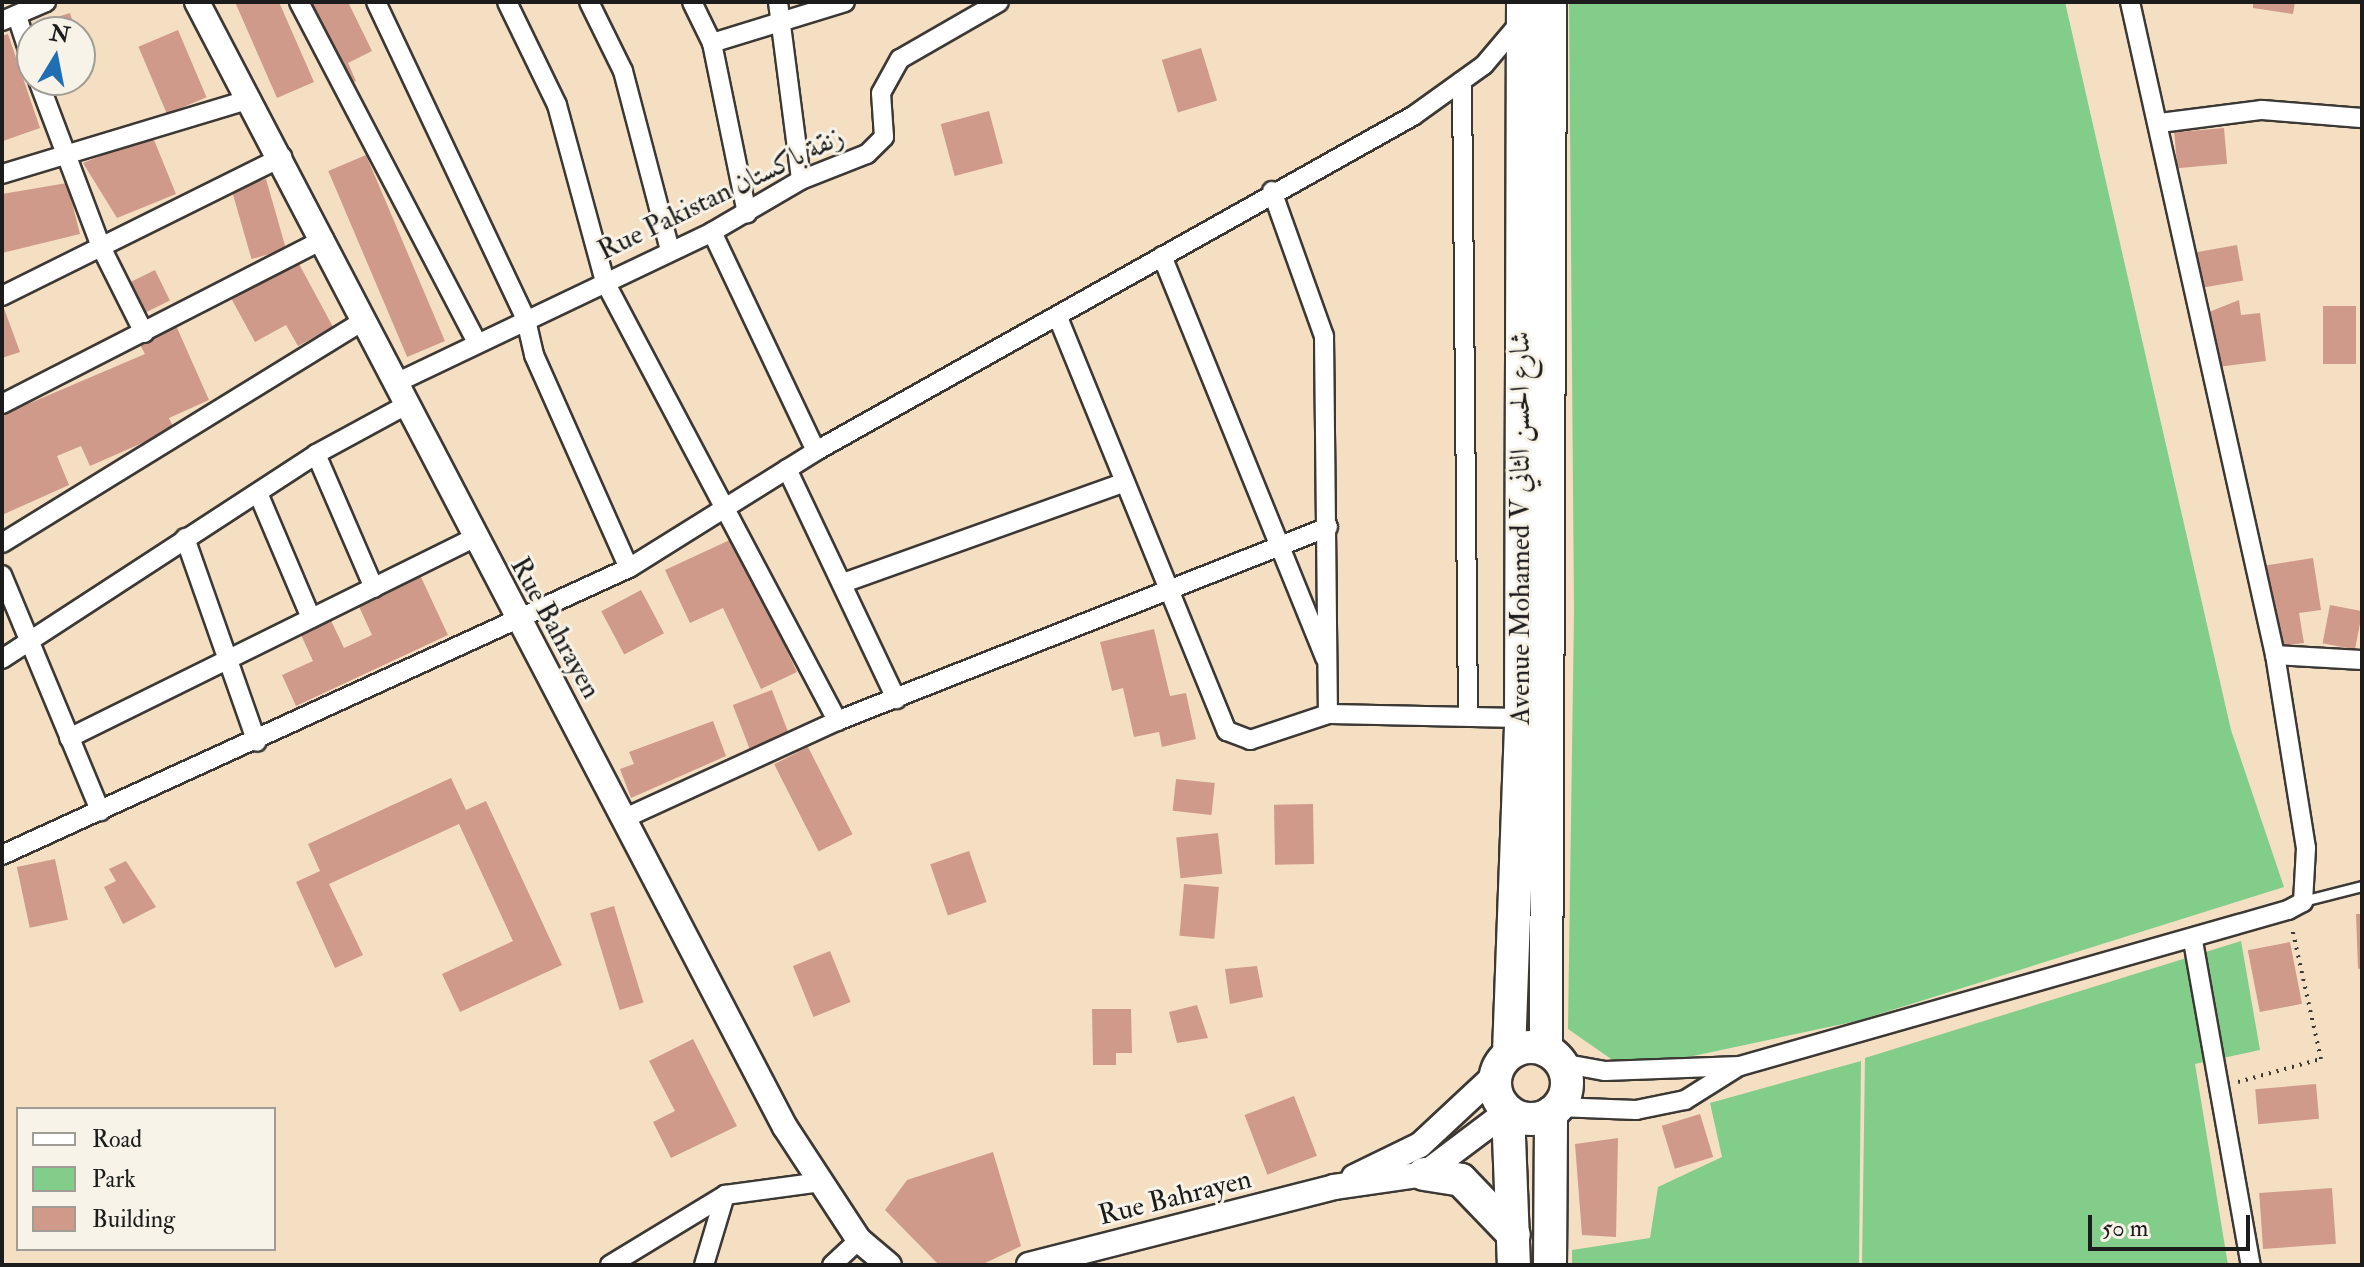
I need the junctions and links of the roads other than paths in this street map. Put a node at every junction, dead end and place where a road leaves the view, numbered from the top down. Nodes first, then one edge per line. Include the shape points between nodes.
1 (46, 2) edge
2 (197, 2) edge
3 (299, 2) edge
4 (376, 2) edge
5 (507, 2) edge
6 (589, 2) edge
7 (692, 2) edge
8 (845, 2) edge
9 (999, 2) edge
10 (2130, 2) edge
11 (1532, 7) edge
12 (779, 10) edge
13 (9, 19) edge
14 (712, 43) junction
15 (1462, 81) junction
16 (43, 96) edge
17 (251, 99) junction
18 (2362, 118) edge
19 (2160, 123) junction
20 (63, 155) junction
21 (282, 157) junction
22 (2, 174) edge
23 (801, 180) junction
24 (1272, 191) junction
25 (747, 213) junction
26 (712, 232) junction
27 (324, 239) junction
28 (102, 249) junction
29 (670, 250) junction
30 (1162, 256) junction
31 (605, 282) junction
32 (2, 296) edge
33 (365, 320) junction
34 (526, 320) junction
35 (1059, 320) junction
36 (144, 333) junction
37 (477, 342) junction
38 (403, 393) junction
39 (2, 404) edge
40 (816, 451) junction
41 (316, 454) junction
42 (787, 469) junction
43 (1125, 482) junction
44 (258, 493) junction
45 (731, 509) junction
46 (1328, 527) junction
47 (185, 538) junction
48 (472, 539) junction
49 (2, 543) edge
50 (1277, 549) junction
51 (629, 568) junction
52 (2, 575) edge
53 (846, 582) junction
54 (374, 588) junction
55 (1169, 590) junction
56 (311, 618) junction
57 (518, 624) junction
58 (32, 640) junction
59 (230, 655) junction
60 (2275, 655) junction
61 (2, 659) edge
62 (2362, 660) edge
63 (1329, 667) junction
64 (896, 699) junction
65 (1328, 714) junction
66 (1468, 716) junction
67 (1521, 718) junction
68 (837, 721) junction
69 (69, 738) junction
70 (257, 742) junction
71 (100, 811) junction
72 (623, 819) junction
73 (2, 855) edge
74 (2362, 886) edge
75 (2296, 906) junction
76 (2193, 941) junction
77 (1554, 1057) junction
78 (1502, 1064) junction
79 (1740, 1066) junction
80 (1554, 1110) junction
81 (1508, 1111) junction
82 (1424, 1174) junction
83 (821, 1182) junction
84 (1334, 1187) junction
85 (725, 1195) junction
86 (859, 1240) junction
87 (1514, 1250) edge
88 (610, 1265) edge
89 (704, 1265) edge
90 (832, 1265) edge
91 (889, 1265) edge
92 (1029, 1265) edge
93 (1550, 1265) edge
94 (2251, 1265) edge

1 - 13 street
2 - 17 street, Rue Bahrayen
3 - 37 street
4 - 34 street
5 - 31 street via 557,105
6 - 29 street via 623,71
7 - 14 street
8 - 12 street
9 - 23 street, Rue Pakistan زنقة باكستان via 900,59 881,93 886,125 879,145
10 - 19 street
11 - 15 street
11 - 67 highway, Avenue Mohamed V شارع الحسن الثاني
11 - 77 highway, Avenue Mohamed V شارع الحسن الثاني
12 - 14 street
12 - 23 street
14 - 25 street
15 - 24 street
15 - 66 street
16 - 20 street
17 - 20 street
17 - 21 street, Rue Bahrayen
18 - 19 street via 2262,110
19 - 60 street
20 - 22 street
20 - 28 street
21 - 27 street, Rue Bahrayen
21 - 28 street
23 - 25 street, Rue Pakistan زنقة باكستان
24 - 30 street
24 - 46 street via 1324,336
25 - 26 street, Rue Pakistan زنقة باكستان
26 - 29 street, Rue Pakistan زنقة باكستان
26 - 40 street
27 - 33 street, Rue Bahrayen
27 - 36 street
28 - 32 street
28 - 36 street
29 - 31 street, Rue Pakistan زنقة باكستان
30 - 35 street
30 - 50 street
31 - 34 street, Rue Pakistan زنقة باكستان
31 - 45 street
33 - 38 street, Rue Bahrayen
33 - 49 street
34 - 37 street, Rue Pakistan زنقة باكستان
34 - 51 street via 534,355
35 - 40 street
35 - 43 street
36 - 39 street
37 - 38 street, Rue Pakistan زنقة باكستان
38 - 41 street, Rue Pakistan زنقة باكستان
38 - 48 street, Rue Bahrayen
40 - 42 street
41 - 44 street, Rue Pakistan زنقة باكستان
41 - 54 street
42 - 45 street
42 - 53 street
43 - 53 street
43 - 55 street
44 - 47 street, Rue Pakistan زنقة باكستان
44 - 56 street
45 - 51 street
45 - 68 street
46 - 50 street
46 - 63 street
47 - 58 street, Rue Pakistan زنقة باكستان
47 - 59 street
48 - 54 street
48 - 57 street, Rue Bahrayen
50 - 55 street
50 - 63 street
51 - 57 street
52 - 58 street
53 - 64 street
54 - 56 street
55 - 64 street
55 - 65 street via 1227,731 1250,740
56 - 59 street
57 - 70 street
57 - 72 street, Rue Bahrayen
58 - 61 street, Rue Pakistan زنقة باكستان
58 - 69 street
59 - 69 street
59 - 70 street
60 - 62 street
60 - 75 street via 2306,848
63 - 65 street
64 - 68 street
65 - 66 street
66 - 67 street
67 - 78 highway, Avenue Mohamed V شارع الحسن الثاني
68 - 72 street
69 - 71 street
70 - 71 street
71 - 73 street
72 - 83 street, Rue Bahrayen
74 - 75 lane
75 - 76 street
76 - 79 street
76 - 94 street via 2224,1086
77 - 78 highway
77 - 79 street via 1605,1071
77 - 80 highway via 1567,1086
78 - 81 highway
78 - 84 street, Rue Bahrayen via 1420,1145
79 - 80 street via 1685,1100 1636,1110
80 - 81 highway via 1529,1119
80 - 93 highway
81 - 82 street, Rue Bahrayen
81 - 87 highway
82 - 84 street, Rue Bahrayen
82 - 87 highway via 1461,1180
83 - 85 street
83 - 86 street, Rue Bahrayen
84 - 92 street, Rue Bahrayen
85 - 88 street
85 - 89 street
86 - 90 street
86 - 91 street, Rue Bahrayen

